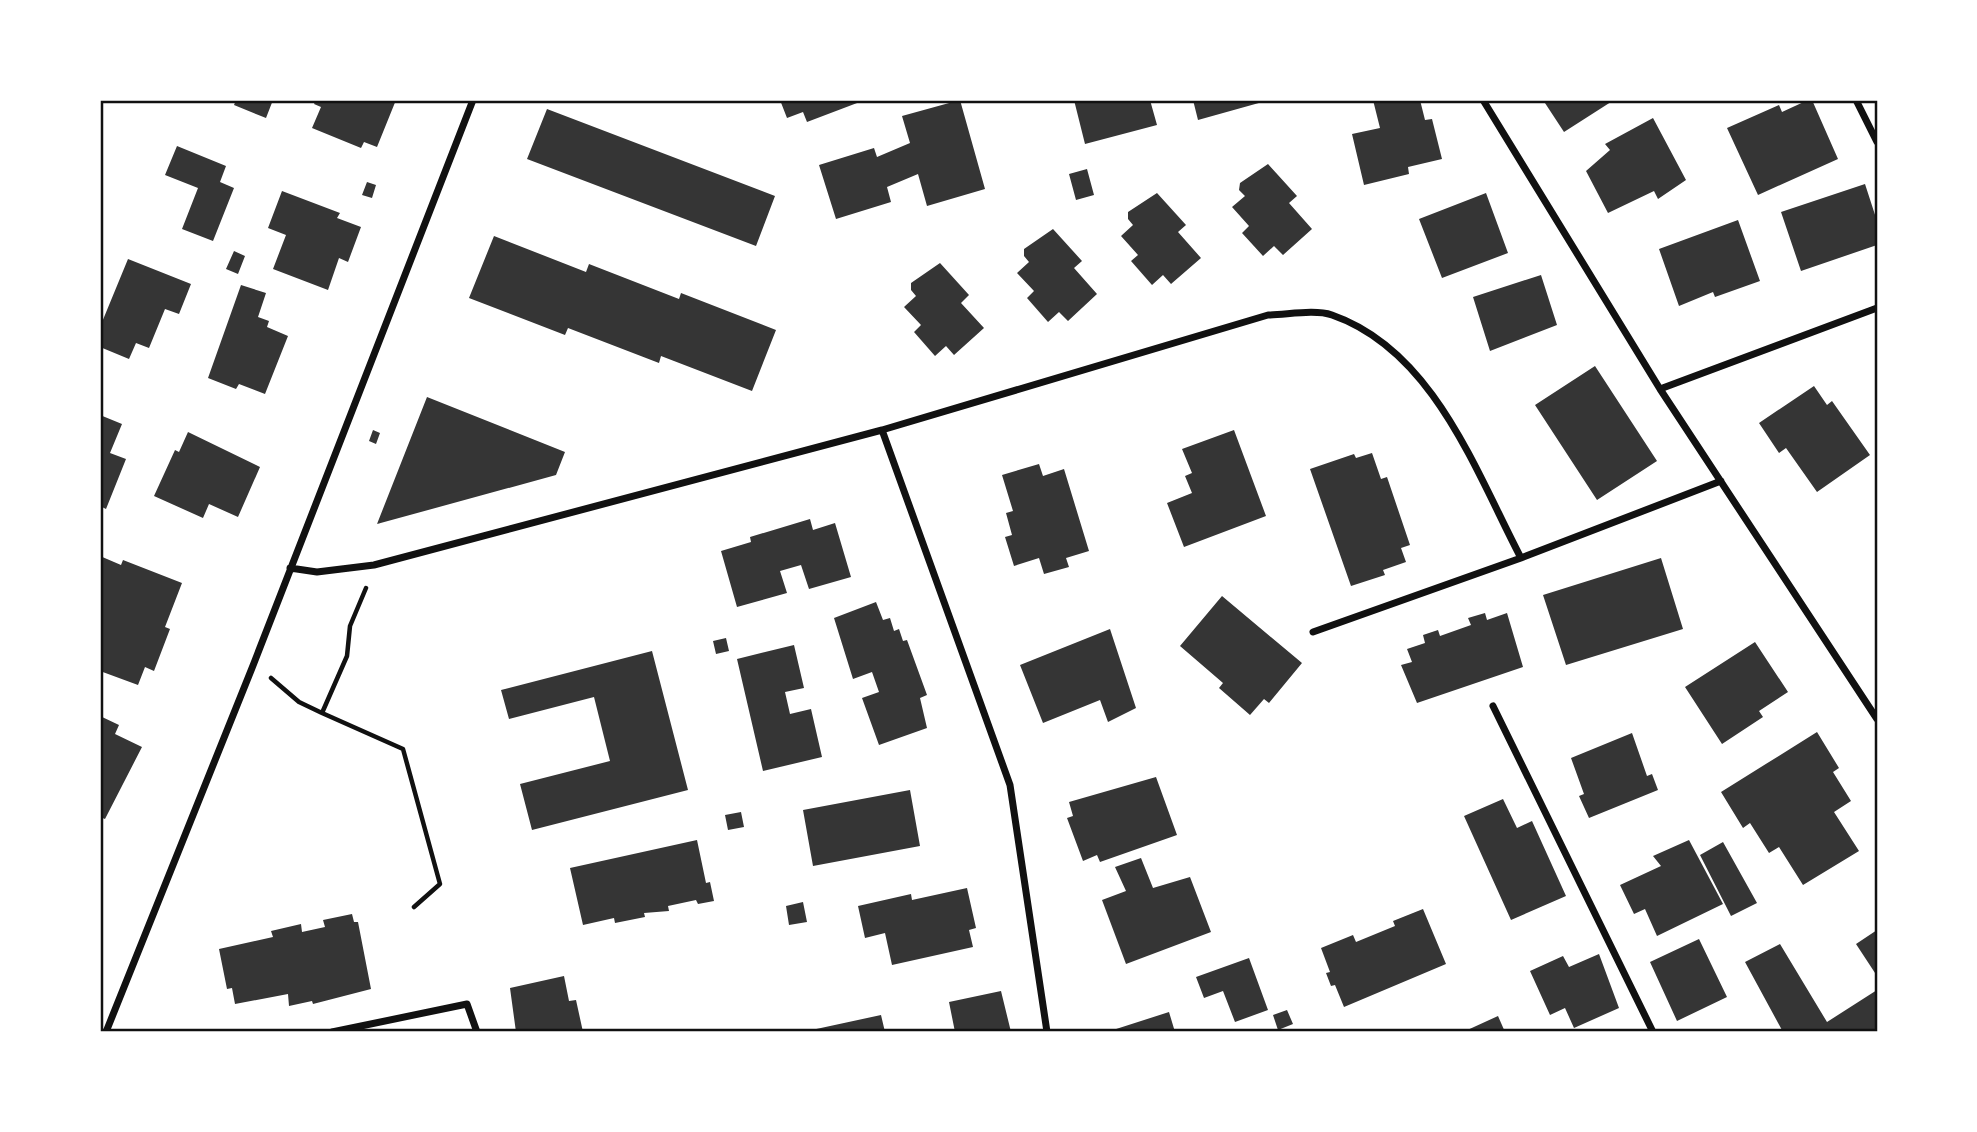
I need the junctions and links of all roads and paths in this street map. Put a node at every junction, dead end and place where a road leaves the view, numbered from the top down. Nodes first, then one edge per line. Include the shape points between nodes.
1 (473, 100) edge
2 (1483, 100) edge
3 (1856, 100) edge
4 (1877, 142) edge
5 (1877, 308) edge
6 (1660, 389) junction
7 (882, 429) junction
8 (1721, 481) junction
9 (1521, 558) junction
10 (374, 565) junction
11 (290, 568) junction
12 (1313, 632) dead end
13 (254, 663) junction
14 (1493, 706) dead end
15 (322, 713) junction
16 (1877, 719) edge
17 (414, 907) dead end
18 (109, 1031) edge
19 (332, 1032) edge
20 (477, 1032) edge
21 (1047, 1032) edge
22 (1653, 1032) edge

1 - 11 street
2 - 6 street
3 - 4 street
5 - 6 street
6 - 8 street
7 - 9 street via 1268,315 1329,314 1374,335 1409,367 1442,408
7 - 10 street
7 - 21 street via 1010,785
8 - 9 street
8 - 16 street
9 - 12 street
10 - 11 street via 317,572
10 - 15 path via 350,626 346,656
11 - 13 street
13 - 15 path via 299,702
13 - 18 street
14 - 22 street
15 - 17 path via 404,749 440,884
19 - 20 street via 467,1004

